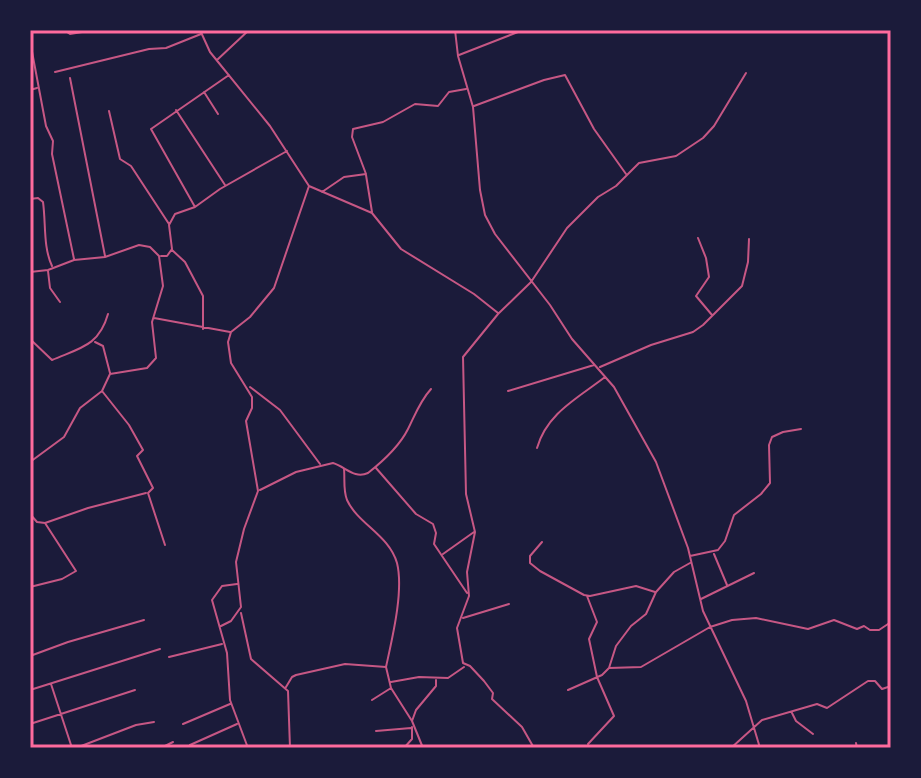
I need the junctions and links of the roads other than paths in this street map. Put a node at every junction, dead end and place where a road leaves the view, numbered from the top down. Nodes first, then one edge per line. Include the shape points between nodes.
1 (64, 30) edge
2 (94, 30) edge
3 (249, 30) edge
4 (455, 30) edge
5 (523, 30) edge
6 (201, 32) edge
7 (30, 41) edge
8 (458, 56) junction
9 (216, 60) junction
10 (55, 72) dead end
11 (746, 73) dead end
12 (230, 74) junction
13 (70, 78) dead end
14 (38, 88) junction
15 (468, 89) junction
16 (30, 90) edge
17 (203, 91) junction
18 (473, 107) junction
19 (176, 110) junction
20 (109, 111) dead end
21 (218, 114) dead end
22 (287, 151) junction
23 (366, 174) junction
24 (626, 175) junction
25 (226, 185) junction
26 (309, 186) junction
27 (321, 192) junction
28 (30, 199) edge
29 (195, 207) junction
30 (372, 213) junction
31 (169, 225) junction
32 (698, 238) dead end
33 (749, 239) dead end
34 (172, 250) junction
35 (159, 256) junction
36 (167, 256) junction
37 (105, 257) junction
38 (74, 260) junction
39 (162, 262) junction
40 (53, 267) junction
41 (48, 270) junction
42 (30, 272) edge
43 (531, 282) junction
44 (60, 302) dead end
45 (108, 314) dead end
46 (498, 314) junction
47 (712, 316) junction
48 (153, 318) junction
49 (203, 329) junction
50 (231, 332) junction
51 (30, 339) edge
52 (93, 342) junction
53 (595, 364) junction
54 (599, 368) junction
55 (110, 374) junction
56 (606, 376) junction
57 (247, 386) junction
58 (431, 389) dead end
59 (102, 391) junction
60 (508, 391) dead end
61 (801, 429) dead end
62 (537, 448) dead end
63 (30, 462) edge
64 (320, 465) junction
65 (375, 467) junction
66 (344, 469) junction
67 (258, 491) junction
68 (148, 493) junction
69 (30, 514) edge
70 (32, 519) edge
71 (45, 523) junction
72 (475, 532) junction
73 (542, 542) dead end
74 (165, 545) dead end
75 (713, 552) junction
76 (442, 555) junction
77 (690, 556) junction
78 (691, 563) junction
79 (754, 573) dead end
80 (237, 584) junction
81 (727, 586) junction
82 (30, 587) edge
83 (656, 592) junction
84 (469, 596) junction
85 (587, 596) junction
86 (700, 600) junction
87 (509, 604) dead end
88 (240, 611) junction
89 (462, 618) junction
90 (144, 620) dead end
91 (891, 622) edge
92 (221, 626) junction
93 (710, 627) junction
94 (224, 644) junction
95 (160, 649) dead end
96 (30, 656) edge
97 (169, 657) dead end
98 (465, 666) junction
99 (386, 667) junction
100 (609, 668) junction
101 (597, 677) junction
102 (436, 679) junction
103 (390, 682) junction
104 (51, 683) junction
105 (891, 686) edge
106 (285, 688) junction
107 (391, 688) junction
108 (30, 690) edge
109 (135, 690) dead end
110 (568, 690) dead end
111 (372, 700) dead end
112 (231, 704) junction
113 (791, 712) junction
114 (61, 714) junction
115 (412, 721) junction
116 (154, 722) dead end
117 (238, 723) junction
118 (30, 724) edge
119 (183, 724) dead end
120 (412, 727) junction
121 (755, 727) junction
122 (376, 731) dead end
123 (813, 734) dead end
124 (173, 742) dead end
125 (856, 743) dead end
126 (588, 744) dead end
127 (190, 745) dead end
128 (74, 748) edge
129 (161, 748) edge
130 (248, 748) edge
131 (290, 748) edge
132 (404, 748) edge
133 (423, 748) edge
134 (534, 748) edge
135 (731, 748) edge
136 (760, 748) edge
137 (857, 748) edge

1 - 2 street
3 - 9 street
4 - 8 street
5 - 8 street
6 - 9 street
6 - 10 street via 166,48
7 - 14 street
8 - 15 street
9 - 12 street
11 - 24 street via 703,138 676,156 639,163
12 - 17 street
12 - 22 street
13 - 37 street
14 - 16 street
14 - 38 street
15 - 18 street
15 - 23 street via 449,92 435,107 415,104 383,122 353,129
17 - 19 street
17 - 21 street
18 - 24 street via 565,75
18 - 43 street via 485,215
19 - 25 street
19 - 29 street via 151,129
20 - 31 street via 121,160 131,166
22 - 25 street
22 - 26 street
23 - 27 street via 344,177
23 - 30 street
24 - 43 street via 567,228
25 - 29 street
26 - 27 street
26 - 50 street via 273,290
27 - 30 street
28 - 40 street via 43,202
29 - 31 street via 175,214
30 - 46 street via 401,249
31 - 34 street
32 - 47 street via 709,277 696,296
33 - 47 street via 742,286
34 - 36 street
34 - 49 street via 185,262 203,296
35 - 36 street
35 - 37 street via 139,245
35 - 39 street
36 - 39 street
37 - 38 street
38 - 40 street
39 - 48 street via 163,286
40 - 41 street
41 - 42 street
41 - 44 street via 50,288
43 - 46 street
43 - 53 street
45 - 52 street
46 - 72 street via 463,357 466,494
47 - 54 street via 693,332
48 - 49 street
48 - 55 street via 154,362
49 - 50 street
50 - 57 street via 231,363
51 - 52 street via 51,360
52 - 55 street via 103,346
53 - 54 street
53 - 60 street
54 - 56 street
55 - 59 street
56 - 62 street via 554,416
56 - 77 street via 656,462
57 - 64 street via 275,404
57 - 67 street via 252,402 246,423
58 - 65 street via 407,431
59 - 63 street via 80,408 63,438
59 - 68 street via 143,450 137,456 153,489
61 - 75 street via 772,437 770,483 734,515 725,541
64 - 66 street via 333,463
64 - 67 street
65 - 66 street via 363,475
65 - 76 street via 416,514 433,524 433,542
66 - 99 street via 350,505 383,538 397,562 396,624
67 - 80 street via 237,558
68 - 71 street
68 - 74 street
69 - 70 street
70 - 71 street
71 - 82 street via 76,571
72 - 76 street
72 - 84 street via 467,572
73 - 85 street via 530,563
75 - 77 street
75 - 81 street
76 - 84 street
77 - 78 street
78 - 83 street
78 - 86 street
79 - 81 street
80 - 88 street
80 - 92 street via 222,586 212,599
81 - 86 street
83 - 85 street via 636,586
83 - 100 street via 646,614 616,646
84 - 89 street
85 - 101 street via 597,622 589,639
86 - 93 street
87 - 89 street
88 - 92 street
88 - 106 street via 249,657
89 - 98 street via 457,628
90 - 96 street
91 - 93 street via 879,630 834,620 808,629 740,618
92 - 94 street
93 - 100 street via 641,667
93 - 121 street
94 - 97 street
94 - 112 street
95 - 104 street
98 - 102 street
98 - 134 street via 484,681 492,699 522,727
99 - 103 street
99 - 106 street via 345,664 296,675
100 - 101 street
101 - 110 street
101 - 126 street via 614,716
102 - 103 street
102 - 115 street
103 - 107 street
104 - 108 street
104 - 114 street
105 - 113 street via 882,689 868,681 827,708 817,704
106 - 131 street
107 - 111 street
107 - 115 street
109 - 114 street
112 - 117 street
112 - 119 street
113 - 121 street
113 - 123 street
114 - 118 street
114 - 128 street
115 - 120 street
116 - 128 street
117 - 127 street
117 - 130 street
120 - 122 street
120 - 132 street via 412,739
120 - 133 street
121 - 135 street
121 - 136 street
124 - 129 street
125 - 137 street

